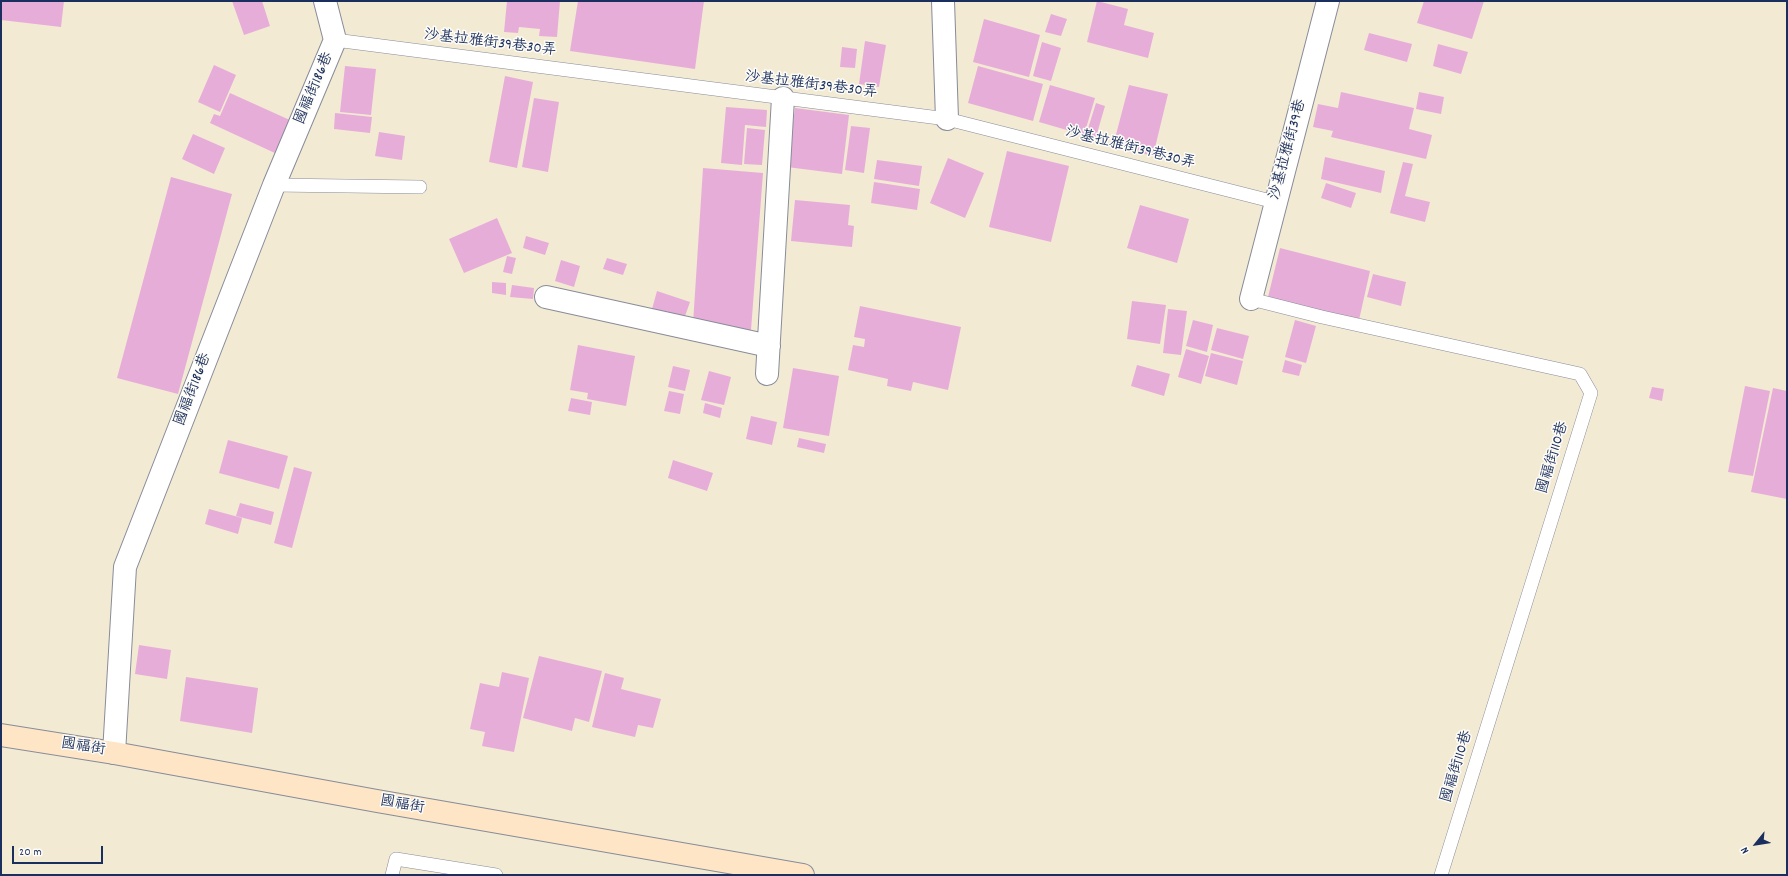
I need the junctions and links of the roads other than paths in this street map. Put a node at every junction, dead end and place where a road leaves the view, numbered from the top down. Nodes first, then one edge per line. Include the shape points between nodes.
1 (325, 1) edge
2 (943, 1) edge
3 (1328, 1) edge
4 (335, 40) junction
5 (783, 98) junction
6 (947, 119) junction
7 (274, 185) junction
8 (420, 187) dead end
9 (1275, 202) junction
10 (546, 297) dead end
11 (1251, 299) joint
12 (769, 346) junction
13 (767, 374) dead end
14 (1, 736) edge
15 (114, 754) junction
16 (392, 875) edge
17 (496, 875) edge
18 (803, 875) edge
19 (1441, 875) edge

1 - 4 street
2 - 6 street
3 - 9 street, 沙基拉雅街39巷
4 - 5 lane, 沙基拉雅街39巷30弄
4 - 7 street, 國福街186巷
5 - 6 lane, 沙基拉雅街39巷30弄
5 - 12 street
6 - 9 lane, 沙基拉雅街39巷30弄
7 - 8 lane
7 - 15 street, 國福街186巷 via 125,567
9 - 11 street, 沙基拉雅街39巷
10 - 12 street
11 - 19 lane, 國福街110巷 via 1580,374 1591,393
12 - 13 street
14 - 15 street, 國福街
15 - 18 street, 國福街
16 - 17 lane via 396,859

